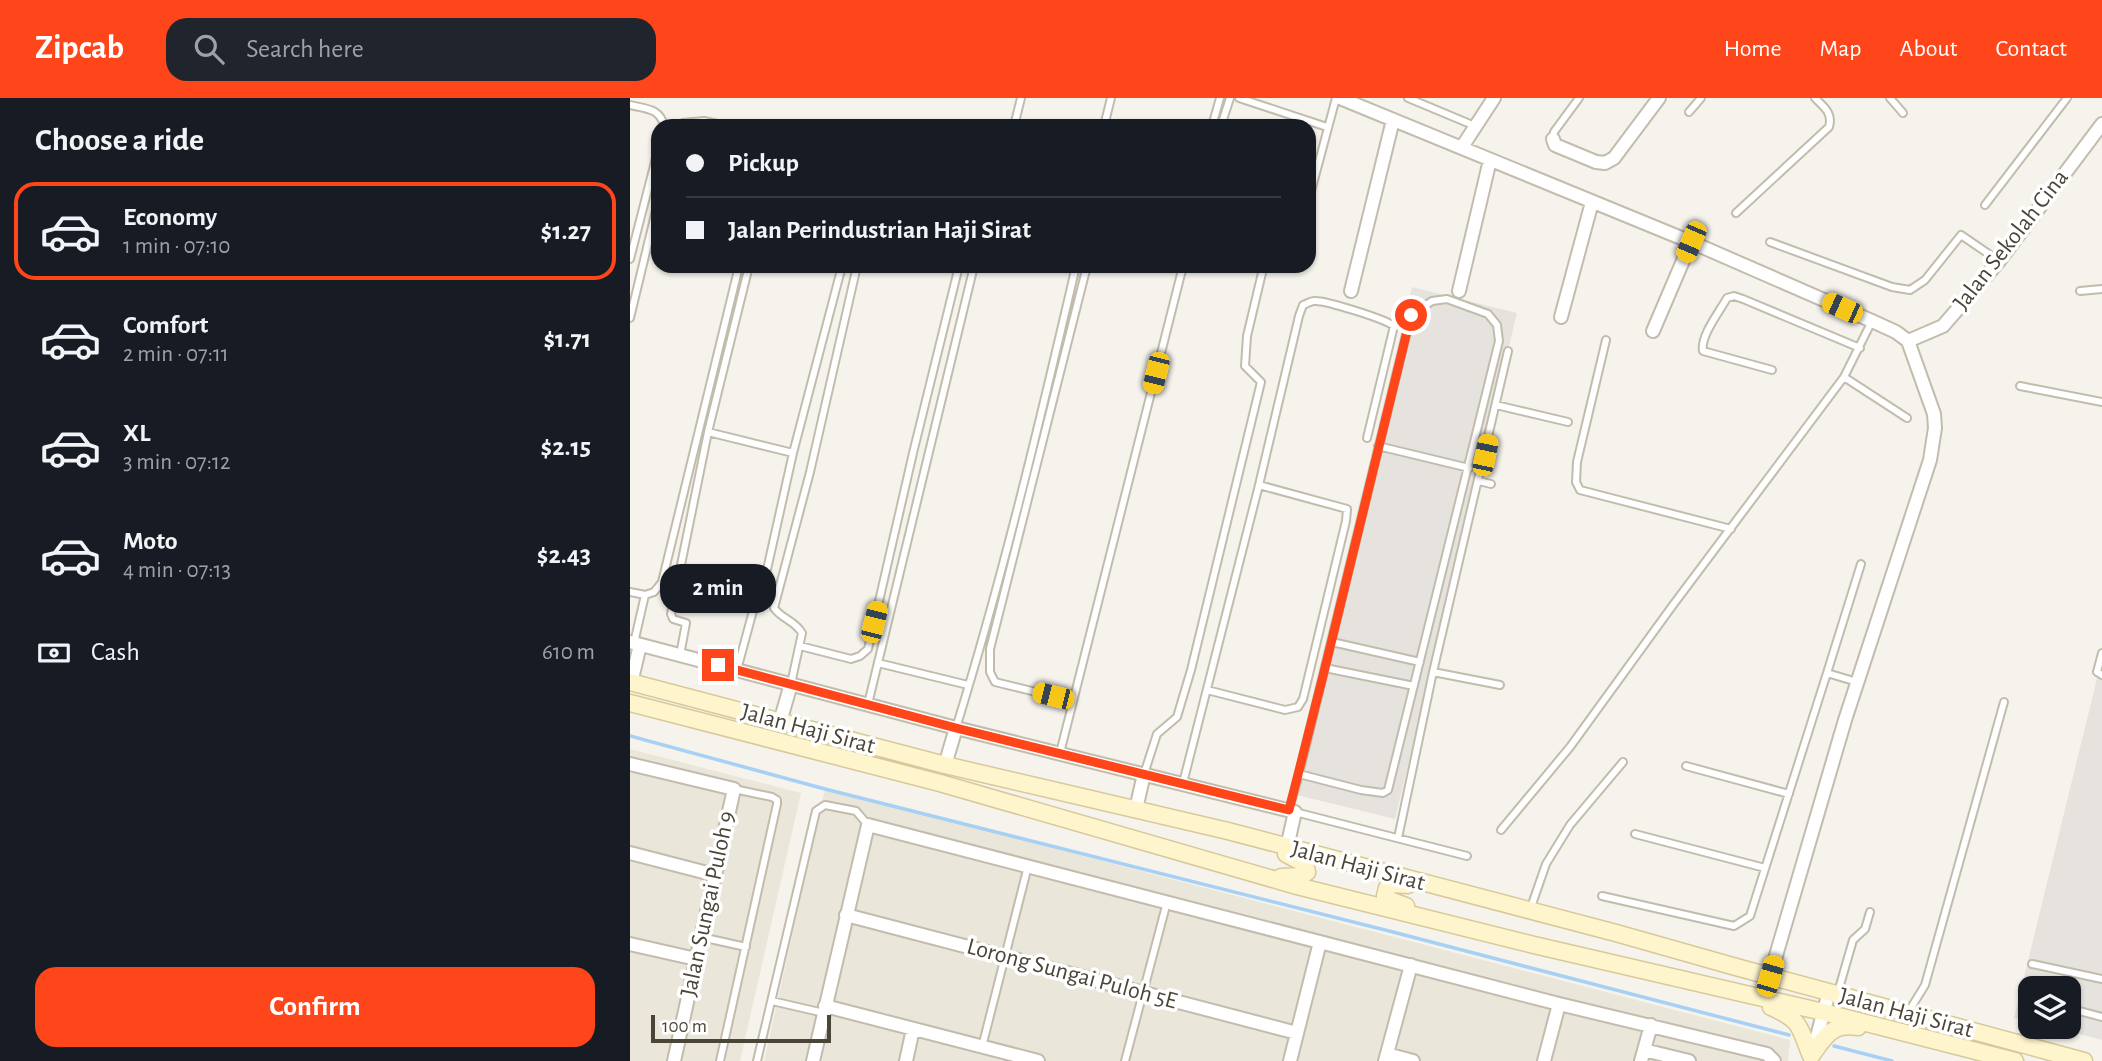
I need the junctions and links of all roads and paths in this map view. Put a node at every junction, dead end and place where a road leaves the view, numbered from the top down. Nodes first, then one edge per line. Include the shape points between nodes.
1 (1021, 98) edge
2 (1111, 98) edge
3 (1220, 98) edge
4 (1230, 98) edge
5 (1239, 98) edge
6 (1337, 98) edge
7 (1408, 98) edge
8 (1494, 98) edge
9 (1579, 98) edge
10 (1658, 98) edge
11 (1701, 98) edge
12 (1815, 98) edge
13 (1890, 98) edge
14 (2067, 98) edge
15 (630, 105) edge
16 (1689, 112) dead end
17 (1903, 113) dead end
18 (662, 119) edge
19 (1016, 119) edge
20 (1106, 119) edge
21 (1214, 119) edge
22 (1223, 119) edge
23 (1303, 119) edge
24 (1393, 120) junction
25 (1316, 123) edge
26 (2102, 124) edge
27 (1475, 125) junction
28 (1327, 127) junction
29 (1553, 139) joint
30 (1462, 147) junction
31 (1490, 160) junction
32 (1316, 171) edge
33 (651, 177) edge
34 (1592, 202) junction
35 (1985, 205) dead end
36 (1736, 213) dead end
37 (651, 232) edge
38 (1691, 242) junction
39 (1770, 242) dead end
40 (630, 258) edge
41 (1999, 261) junction
42 (737, 273) edge
43 (747, 273) edge
44 (840, 273) edge
45 (855, 273) edge
46 (957, 273) edge
47 (972, 273) edge
48 (1074, 273) edge
49 (1085, 273) edge
50 (1181, 273) edge
51 (1262, 273) edge
52 (2102, 289) edge
53 (1351, 291) dead end
54 (1459, 291) dead end
55 (2080, 291) dead end
56 (1561, 317) dead end
57 (630, 318) edge
58 (1872, 321) junction
59 (1653, 331) dead end
60 (1606, 340) dead end
61 (1908, 341) junction
62 (1860, 348) junction
63 (1508, 351) dead end
64 (1772, 370) dead end
65 (1844, 377) junction
66 (2021, 386) dead end
67 (2102, 402) edge
68 (1496, 405) junction
69 (1907, 418) dead end
70 (1568, 422) dead end
71 (708, 432) junction
72 (1367, 438) dead end
73 (1378, 446) junction
74 (793, 453) junction
75 (1469, 468) junction
76 (1479, 481) junction
77 (1491, 484) dead end
78 (1259, 485) junction
79 (1731, 529) junction
80 (1861, 564) dead end
81 (630, 592) edge
82 (645, 595) junction
83 (1332, 642) junction
84 (635, 644) edge
85 (800, 646) junction
86 (2102, 653) edge
87 (680, 655) junction
88 (1420, 662) junction
89 (878, 663) junction
90 (1325, 668) junction
91 (737, 670) junction
92 (1433, 672) junction
93 (1827, 673) junction
94 (2102, 675) edge
95 (631, 682) edge
96 (1857, 682) junction
97 (791, 684) junction
98 (968, 685) junction
99 (1500, 685) dead end
100 (1414, 686) junction
101 (1207, 690) junction
102 (1073, 701) junction
103 (2004, 702) dead end
104 (630, 703) edge
105 (868, 704) junction
106 (780, 722) junction
107 (956, 728) junction
108 (1060, 753) junction
109 (1623, 762) dead end
110 (630, 764) edge
111 (945, 765) junction
112 (1686, 766) dead end
113 (1144, 774) junction
114 (1299, 774) junction
115 (1183, 783) junction
116 (734, 789) junction
117 (1789, 794) junction
118 (1136, 809) junction
119 (1292, 811) junction
120 (868, 825) junction
121 (1501, 830) dead end
122 (1228, 831) junction
123 (1636, 834) dead end
124 (1398, 838) junction
125 (1287, 847) junction
126 (630, 853) edge
127 (1467, 856) dead end
128 (1028, 866) junction
129 (1765, 868) junction
130 (1245, 872) junction
131 (715, 875) junction
132 (1457, 892) junction
133 (1602, 896) dead end
134 (1167, 902) junction
135 (1530, 911) junction
136 (1870, 912) dead end
137 (846, 915) junction
138 (1454, 925) junction
139 (701, 937) junction
140 (1320, 942) junction
141 (630, 944) edge
142 (746, 947) junction
143 (1005, 956) junction
144 (696, 959) junction
145 (2032, 964) dead end
146 (1411, 965) junction
147 (1770, 976) junction
148 (2102, 979) edge
149 (1695, 982) junction
150 (1143, 993) junction
151 (1833, 993) junction
152 (772, 1001) junction
153 (1559, 1004) junction
154 (824, 1010) junction
155 (2081, 1011) edge
156 (1823, 1012) junction
157 (1908, 1012) junction
158 (2102, 1017) edge
159 (1651, 1025) junction
160 (913, 1029) junction
161 (1297, 1033) junction
162 (982, 1047) junction
163 (1962, 1047) junction
164 (1643, 1056) edge
165 (1007, 1057) edge
166 (1386, 1058) edge
167 (1810, 1059) edge
168 (674, 1061) edge
169 (720, 1061) edge
170 (757, 1061) edge
171 (813, 1061) edge
172 (906, 1061) edge
173 (1038, 1061) edge
174 (1125, 1061) edge
175 (1290, 1061) edge
176 (1413, 1061) edge
177 (1544, 1061) edge
178 (1689, 1061) edge
179 (1774, 1061) edge
180 (2015, 1061) edge
181 (2084, 1061) edge

1 - 19 lane
2 - 20 lane
3 - 21 lane
4 - 22 lane
5 - 23 lane
6 - 24 street
6 - 28 lane
7 - 27 lane
8 - 27 street
9 - 29 lane
10 - 29 street via 1614,158 1605,163 1555,145
11 - 16 lane
12 - 36 lane via 1831,118 1829,127
13 - 17 lane
14 - 35 lane
15 - 18 lane via 655,111
24 - 30 street
24 - 53 street
25 - 28 lane
26 - 41 street, Jalan Sekolah Cina
27 - 30 street
28 - 32 lane
30 - 31 street
31 - 34 street
31 - 54 street
33 - 40 lane
34 - 38 street
34 - 56 street
37 - 57 lane
38 - 58 street
38 - 59 street
39 - 41 lane via 1910,290 1925,280 1961,235
41 - 61 street, Jalan Sekolah Cina via 1943,326
42 - 82 lane via 662,582
43 - 71 lane
44 - 74 lane
45 - 85 lane via 774,608 797,624 802,633
46 - 85 lane via 868,649 851,659
47 - 89 lane
48 - 98 lane
49 - 102 lane via 990,649 995,682
50 - 102 lane
51 - 113 lane via 1245,366 1261,382 1177,717 1157,734
52 - 55 lane
58 - 61 street
58 - 62 lane
60 - 79 lane via 1577,462 1580,490
61 - 96 street via 1935,428 1930,460
62 - 64 lane via 1743,299 1727,298 1704,339 1703,351
62 - 65 lane
63 - 68 lane
65 - 69 lane
65 - 79 lane
66 - 67 lane
68 - 70 lane
68 - 76 lane
71 - 74 lane
71 - 87 lane via 671,614 686,623
72 - 78 lane via 1394,326 1361,312 1314,301 1303,305
73 - 75 lane
73 - 75 lane via 1411,315 1433,301 1447,299 1488,314 1497,325 1499,341
73 - 83 lane
74 - 91 lane via 762,592 757,596
75 - 88 lane
76 - 77 lane
76 - 92 lane
78 - 101 lane
78 - 101 lane via 1347,509 1304,699 1298,707 1286,710
79 - 121 lane via 1570,747
80 - 93 lane
81 - 82 lane
82 - 84 lane
83 - 88 lane
83 - 90 lane
84 - 87 street
84 - 95 street
85 - 97 lane
86 - 94 lane via 2097,672
87 - 91 street
88 - 100 lane
89 - 98 lane
89 - 105 lane
90 - 100 lane
90 - 114 lane
91 - 97 street
92 - 99 lane
92 - 124 lane
93 - 96 lane
93 - 117 lane
95 - 106 main road, Jalan Haji Sirat
96 - 147 street
97 - 105 street
97 - 106 street
98 - 107 lane
100 - 114 lane via 1388,790 1361,790
101 - 115 lane
102 - 108 lane
103 - 157 lane via 1925,985
104 - 130 main road, Jalan Haji Sirat via 940,783
105 - 107 street
106 - 111 main road, Jalan Haji Sirat
107 - 108 street
107 - 111 street
108 - 113 street
109 - 135 lane via 1570,825 1546,864
110 - 116 street
111 - 118 main road, Jalan Haji Sirat
112 - 117 lane
113 - 115 street
113 - 118 street
114 - 119 lane
115 - 119 street
116 - 131 street, Jalan Sungai Puloh 9
116 - 142 lane via 777,800
117 - 129 lane
118 - 122 main road, Jalan Haji Sirat
119 - 124 lane
119 - 125 street
120 - 128 street
120 - 137 street
120 - 152 lane via 856,811 825,804 816,811
122 - 125 main road, Jalan Haji Sirat
122 - 130 main road via 1294,857 1305,864 1307,872 1292,878
123 - 129 lane
124 - 127 lane
125 - 132 main road, Jalan Haji Sirat
126 - 131 street
128 - 134 street
128 - 143 lane
129 - 133 lane via 1750,916 1734,926
130 - 138 main road, Jalan Haji Sirat
131 - 139 street, Jalan Sungai Puloh 9
132 - 135 main road, Jalan Haji Sirat
132 - 138 main road via 1404,884 1392,884 1385,891 1392,901
134 - 140 street
134 - 150 lane
135 - 147 main road, Jalan Haji Sirat
136 - 151 lane via 1865,929 1853,940
137 - 143 street, Lorong Sungai Puloh 5E
137 - 154 street
138 - 149 main road, Jalan Haji Sirat
139 - 142 lane
139 - 144 street, Jalan Sungai Puloh 9
140 - 146 street
140 - 161 street
141 - 144 street
142 - 169 lane
143 - 150 street, Lorong Sungai Puloh 5E
143 - 162 lane
144 - 168 street, Jalan Sungai Puloh 9
145 - 148 lane
146 - 153 street
146 - 166 street
147 - 151 main road, Jalan Haji Sirat
149 - 156 main road, Jalan Haji Sirat
149 - 167 main road via 1789,1014 1800,1026
150 - 161 street, Lorong Sungai Puloh 5E
150 - 174 lane
151 - 156 street
151 - 157 main road, Jalan Haji Sirat
152 - 154 lane
152 - 170 lane
153 - 159 street
153 - 177 street
154 - 160 street
154 - 171 street
155 - 158 lane
156 - 163 main road, Jalan Haji Sirat
156 - 167 street
157 - 181 main road, Jalan Haji Sirat
159 - 164 street
159 - 179 street via 1768,1054
160 - 162 street
160 - 172 street
161 - 175 street
162 - 165 street
163 - 167 main road via 1837,1027
163 - 180 main road, Jalan Haji Sirat
164 - 178 street
165 - 173 street
166 - 176 street

